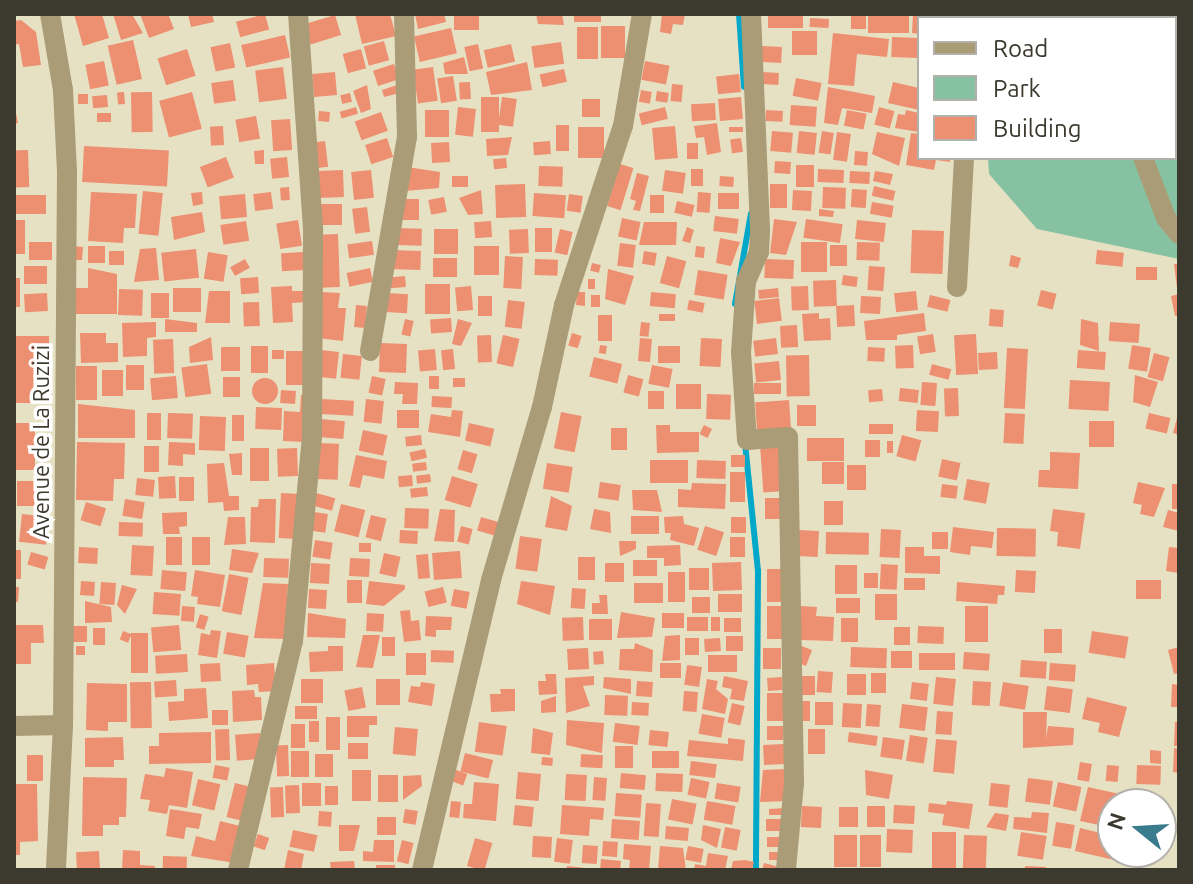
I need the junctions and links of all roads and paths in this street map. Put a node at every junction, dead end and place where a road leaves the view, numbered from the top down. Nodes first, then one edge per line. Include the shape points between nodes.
1 (50, 14) edge
2 (298, 14) edge
3 (404, 14) edge
4 (642, 14) edge
5 (751, 14) edge
6 (964, 160) edge
7 (1144, 160) edge
8 (1179, 234) edge
9 (957, 287) dead end
10 (370, 351) dead end
11 (63, 725) junction
12 (14, 726) edge
13 (56, 870) edge
14 (238, 870) edge
15 (422, 870) edge
16 (786, 870) edge

1 - 11 street, Avenue de La Ruzizi via 63,90 67,172
2 - 14 street via 313,228 312,436 293,641
3 - 10 street via 407,137
4 - 15 street via 623,126 564,305
5 - 16 street via 760,232 759,252 746,281 741,352 747,440 788,437 794,783
6 - 9 street
7 - 8 street via 1166,218
11 - 12 street
11 - 13 street, Avenue de La Ruzizi

